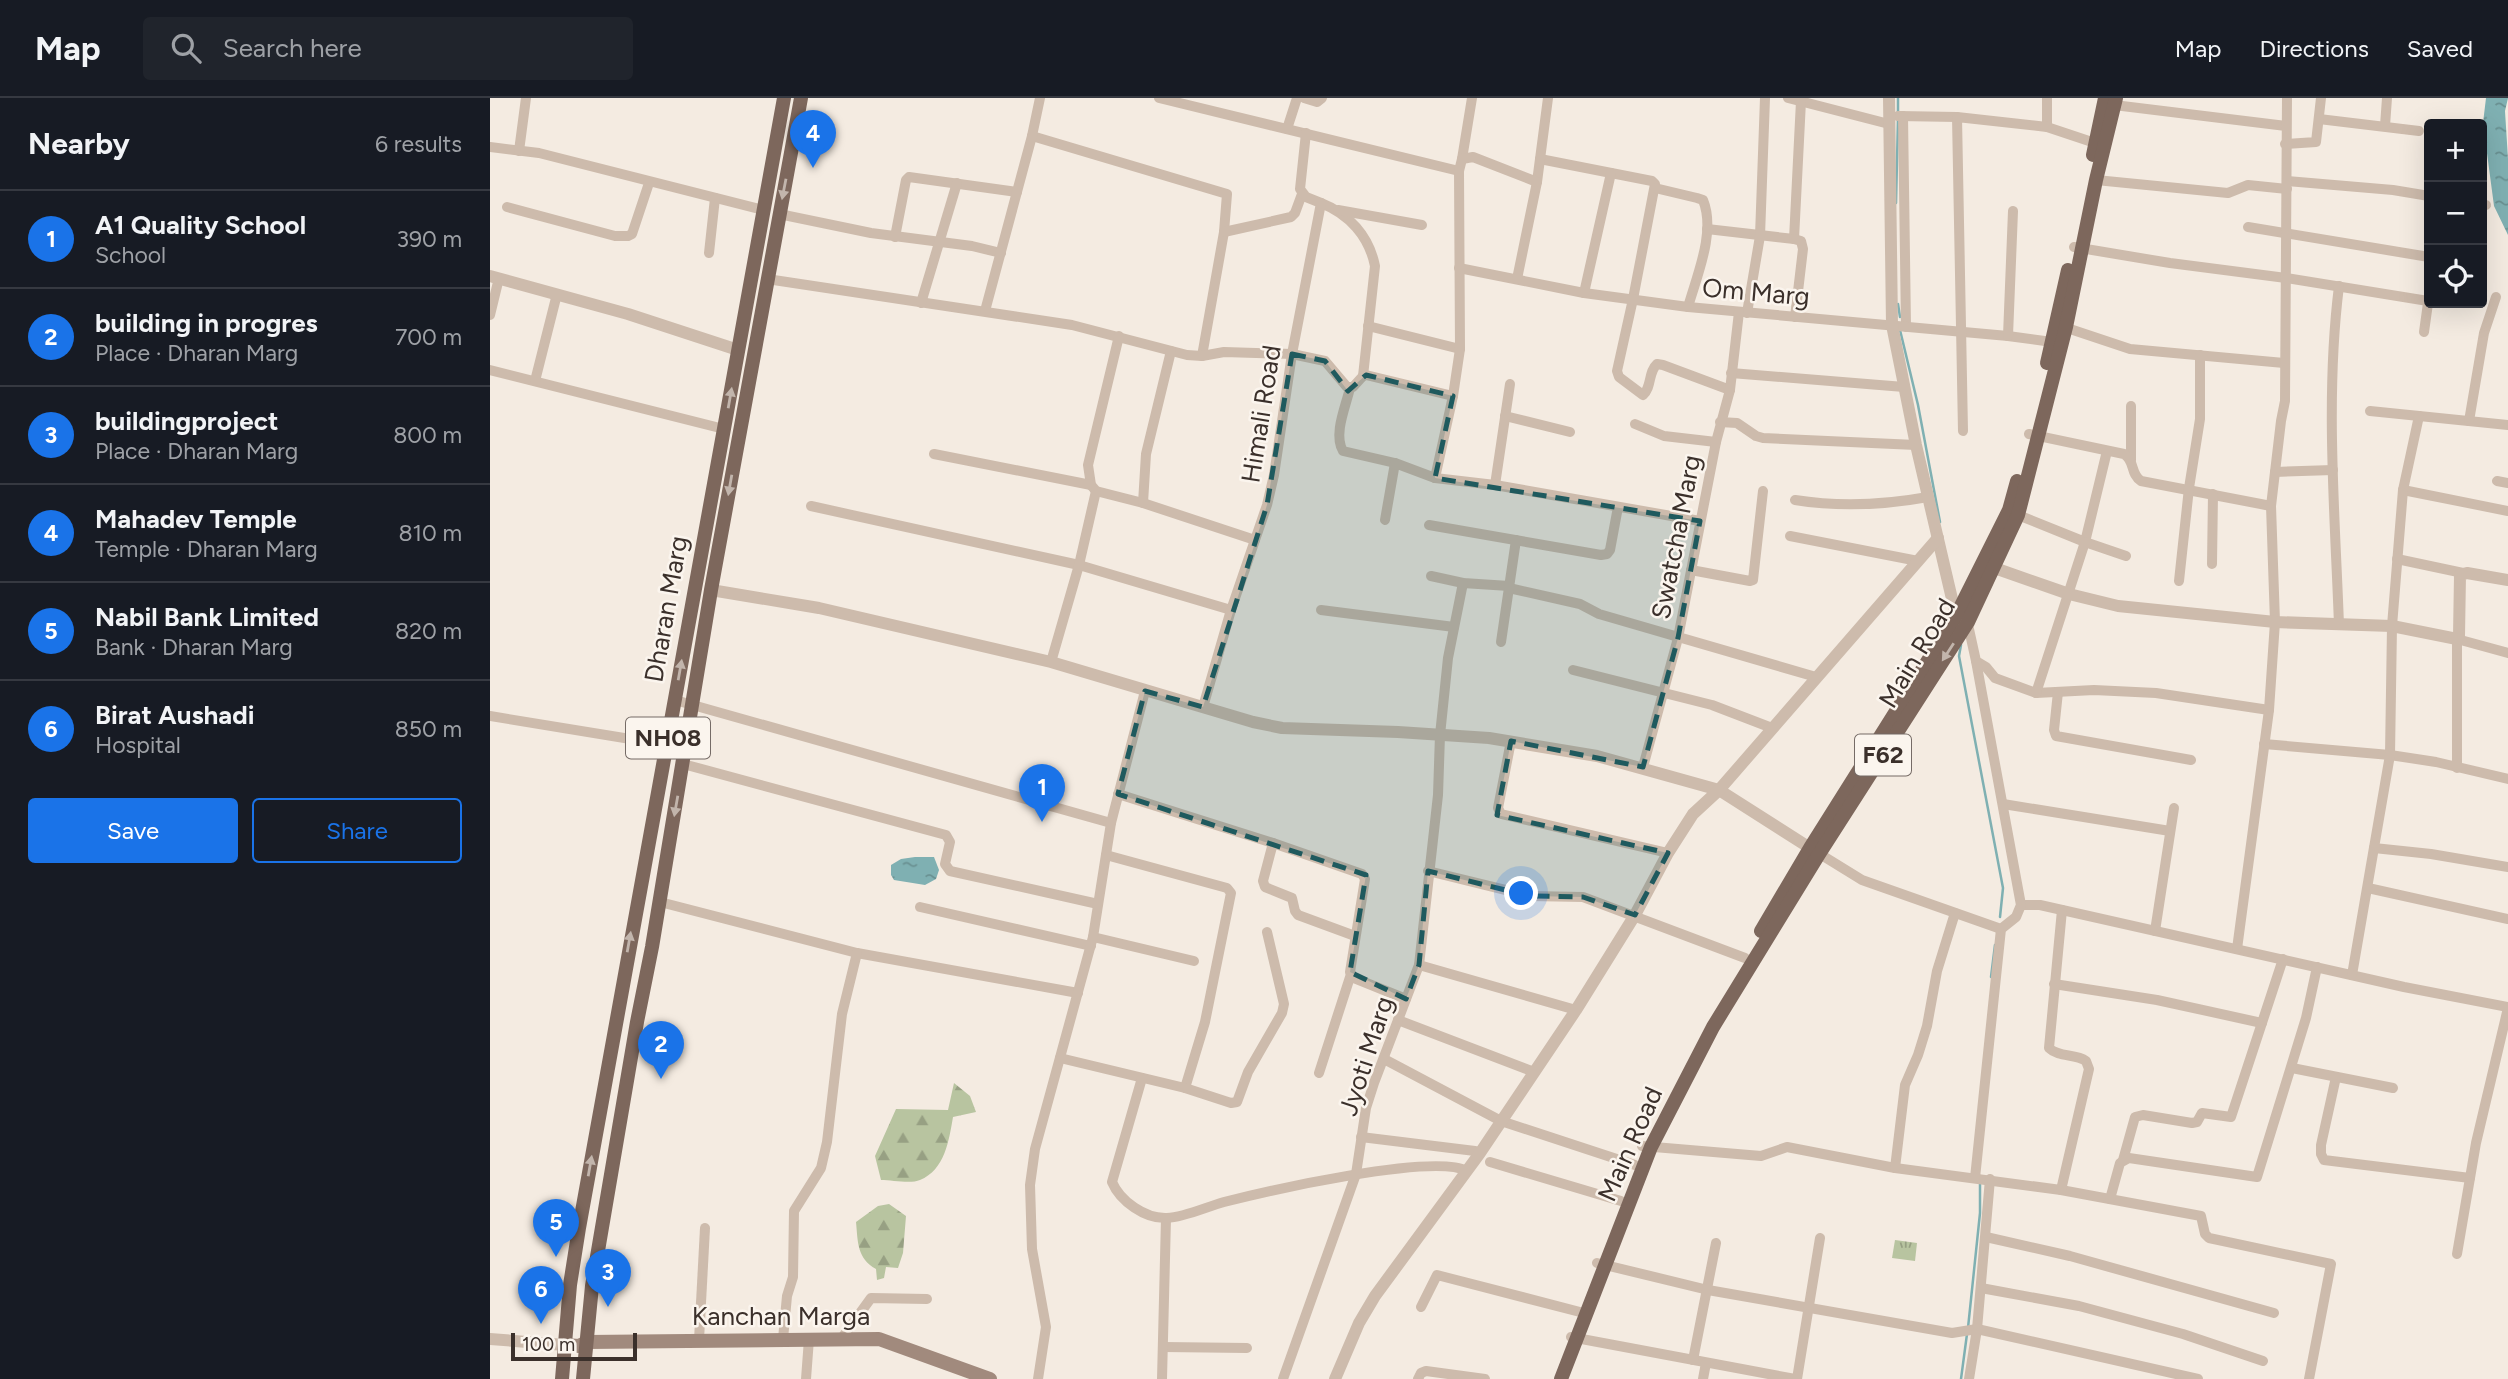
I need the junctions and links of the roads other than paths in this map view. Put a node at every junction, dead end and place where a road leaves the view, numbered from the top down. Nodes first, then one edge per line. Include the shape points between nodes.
1 (526, 98) edge
2 (784, 98) edge
3 (801, 98) edge
4 (1040, 98) edge
5 (1159, 98) edge
6 (1297, 98) edge
7 (1304, 98) edge
8 (1322, 98) edge
9 (1472, 98) edge
10 (1548, 98) edge
11 (1765, 98) edge
12 (1788, 98) edge
13 (1889, 98) edge
14 (2047, 98) edge
15 (2287, 98) edge
16 (2321, 98) edge
17 (2388, 98) edge
18 (2112, 100) edge
19 (1801, 101) junction
20 (1895, 117) junction
21 (1957, 117) junction
22 (2319, 119) junction
23 (2286, 126) junction
24 (2385, 126) junction
25 (2047, 127) junction
26 (1287, 129) junction
27 (2419, 131) dead end
28 (1306, 133) junction
29 (1032, 136) junction
30 (2095, 143) junction
31 (2285, 144) junction
32 (490, 147) edge
33 (519, 151) junction
34 (1462, 159) junction
35 (1540, 159) junction
36 (1459, 171) junction
37 (1611, 173) junction
38 (2096, 180) junction
39 (1537, 182) junction
40 (649, 183) junction
41 (957, 183) junction
42 (2287, 185) junction
43 (1655, 188) junction
44 (1017, 192) junction
45 (1302, 194) junction
46 (2424, 195) edge
47 (715, 198) junction
48 (1321, 203) junction
49 (507, 207) dead end
50 (1337, 209) junction
51 (763, 210) junction
52 (2013, 211) dead end
53 (779, 214) junction
54 (1422, 225) dead end
55 (2248, 227) dead end
56 (1707, 229) junction
57 (1224, 232) junction
58 (2287, 233) junction
59 (895, 236) junction
60 (1760, 236) junction
61 (1794, 239) junction
62 (939, 243) junction
63 (2078, 248) junction
64 (709, 253) dead end
65 (1001, 253) junction
66 (2424, 256) edge
67 (1459, 268) junction
68 (494, 277) edge
69 (2286, 278) junction
70 (768, 279) junction
71 (1517, 279) junction
72 (2339, 286) junction
73 (1584, 293) junction
74 (557, 294) junction
75 (2424, 297) edge
76 (2496, 297) dead end
77 (1633, 299) junction
78 (921, 303) junction
79 (1688, 307) junction
80 (2428, 308) edge
81 (985, 311) junction
82 (1743, 313) junction
83 (490, 315) edge
84 (1794, 317) junction
85 (1367, 326) junction
86 (1899, 326) junction
87 (2061, 326) junction
88 (1960, 332) junction
89 (2424, 332) dead end
90 (1119, 336) junction
91 (2008, 336) junction
92 (2052, 342) junction
93 (1461, 349) junction
94 (738, 350) junction
95 (1171, 351) junction
96 (1292, 354) junction
97 (2200, 355) junction
98 (1202, 356) junction
99 (2284, 363) junction
100 (490, 370) edge
101 (1731, 373) junction
102 (1363, 376) junction
103 (535, 381) junction
104 (1510, 384) dead end
105 (1904, 387) junction
106 (1350, 388) junction
107 (1730, 390) junction
108 (1453, 396) junction
109 (2131, 406) dead end
110 (2370, 411) dead end
111 (1505, 416) junction
112 (2419, 416) junction
113 (2469, 421) junction
114 (1720, 422) junction
115 (1635, 424) dead end
116 (2508, 425) edge
117 (724, 429) junction
118 (1963, 431) dead end
119 (1570, 432) dead end
120 (2033, 435) junction
121 (1716, 442) junction
122 (1916, 446) junction
123 (2107, 451) junction
124 (934, 454) dead end
125 (2131, 460) junction
126 (1395, 463) junction
127 (2333, 470) junction
128 (2275, 472) junction
129 (1435, 478) junction
130 (1496, 485) junction
131 (1094, 488) junction
132 (2189, 488) junction
133 (2403, 490) junction
134 (1763, 491) dead end
135 (2213, 494) junction
136 (1928, 497) junction
137 (1794, 500) dead end
138 (1143, 503) junction
139 (810, 506) dead end
140 (2272, 506) junction
141 (1618, 507) junction
142 (2508, 511) edge
143 (2018, 515) junction
144 (1385, 520) dead end
145 (1700, 521) junction
146 (1429, 525) dead end
147 (1790, 536) dead end
148 (1938, 538) junction
149 (1255, 540) junction
150 (1516, 540) junction
151 (2085, 542) junction
152 (2126, 556) dead end
153 (2397, 559) junction
154 (1918, 561) junction
155 (2212, 564) dead end
156 (1079, 565) junction
157 (1987, 565) junction
158 (1691, 570) junction
159 (2463, 573) junction
160 (1431, 576) dead end
161 (2508, 580) edge
162 (2179, 582) dead end
163 (1463, 583) junction
164 (1509, 587) junction
165 (711, 590) junction
166 (2069, 594) junction
167 (1230, 610) junction
168 (1321, 610) dead end
169 (1962, 619) junction
170 (2275, 622) junction
171 (2339, 625) junction
172 (1454, 626) junction
173 (2392, 626) junction
174 (1678, 638) junction
175 (2457, 639) junction
176 (1501, 642) dead end
177 (2508, 653) edge
178 (1976, 661) junction
179 (1051, 662) junction
180 (1573, 670) dead end
181 (1816, 677) junction
182 (1145, 691) junction
183 (1663, 692) junction
184 (2036, 692) junction
185 (2058, 692) junction
186 (675, 701) junction
187 (692, 706) junction
188 (1203, 707) junction
189 (2269, 710) junction
190 (490, 716) edge
191 (1772, 728) junction
192 (1440, 735) junction
193 (1511, 741) junction
194 (2264, 744) junction
195 (667, 745) junction
196 (2390, 755) junction
197 (2191, 760) dead end
198 (683, 764) junction
199 (1643, 767) junction
200 (2457, 768) junction
201 (2508, 779) edge
202 (1719, 790) junction
203 (1118, 794) junction
204 (2003, 803) junction
205 (2174, 808) dead end
206 (1111, 823) junction
207 (2170, 831) junction
208 (1273, 843) junction
209 (2374, 848) junction
210 (1815, 851) junction
211 (1668, 853) junction
212 (1106, 855) junction
213 (2508, 867) edge
214 (1428, 872) junction
215 (2368, 888) junction
216 (660, 902) junction
217 (1098, 904) junction
218 (2021, 905) junction
219 (920, 907) dead end
220 (2062, 910) junction
221 (1955, 914) junction
222 (1635, 915) junction
223 (2508, 919) edge
224 (2001, 929) junction
225 (2155, 931) junction
226 (1267, 932) dead end
227 (1355, 936) junction
228 (1092, 942) junction
229 (2237, 949) junction
230 (857, 953) junction
231 (1745, 958) junction
232 (2283, 959) junction
233 (1194, 961) dead end
234 (1419, 965) junction
235 (2317, 967) junction
236 (1351, 974) junction
237 (2352, 975) junction
238 (2054, 984) junction
239 (1078, 993) junction
240 (1406, 999) junction
241 (2508, 1008) edge
242 (1576, 1010) junction
243 (1398, 1020) junction
244 (2262, 1023) junction
245 (1060, 1058) junction
246 (1384, 1059) junction
247 (2292, 1068) junction
248 (1534, 1072) junction
249 (1319, 1073) dead end
250 (2336, 1077) junction
251 (1142, 1078) junction
252 (1185, 1088) junction
253 (2393, 1088) dead end
254 (1501, 1121) junction
255 (1361, 1137) junction
256 (1647, 1147) junction
257 (1485, 1158) junction
258 (2123, 1160) junction
259 (1635, 1165) junction
260 (1895, 1168) junction
261 (1468, 1171) junction
262 (1356, 1174) junction
263 (1975, 1178) junction
264 (2470, 1178) junction
265 (1990, 1179) junction
266 (2061, 1190) junction
267 (2110, 1199) junction
268 (1621, 1201) junction
269 (1166, 1218) junction
270 (705, 1228) dead end
271 (1986, 1237) junction
272 (1820, 1238) dead end
273 (1716, 1243) dead end
274 (2457, 1254) dead end
275 (1600, 1264) junction
276 (1981, 1288) junction
277 (1708, 1290) junction
278 (927, 1299) dead end
279 (1421, 1307) dead end
280 (1809, 1308) junction
281 (1580, 1312) junction
282 (2274, 1313) dead end
283 (1977, 1329) junction
284 (842, 1338) junction
285 (1573, 1338) junction
286 (490, 1339) edge
287 (783, 1339) junction
288 (809, 1339) junction
289 (699, 1340) junction
290 (587, 1342) junction
291 (565, 1345) junction
292 (1164, 1347) junction
293 (1247, 1348) dead end
294 (1693, 1360) junction
295 (2263, 1361) dead end
296 (1706, 1363) junction
297 (562, 1379) edge
298 (583, 1379) edge
299 (806, 1379) edge
300 (990, 1379) edge
301 (1038, 1379) edge
302 (1163, 1379) edge
303 (1283, 1379) edge
304 (1335, 1379) edge
305 (1418, 1379) edge
306 (1485, 1379) edge
307 (1555, 1379) edge
308 (1561, 1379) edge
309 (1703, 1379) edge
310 (1796, 1379) edge
311 (1969, 1379) edge
312 (2198, 1379) edge
313 (2309, 1379) edge

1 - 33 street
2 - 51 main road, Dharan Marg / NH08
3 -> 53 main road, Dharan Marg / NH08
4 - 29 street
5 - 26 street
6 - 26 street
7 - 8 street via 1317,102
9 - 34 street
10 - 35 street
11 - 60 street, Swatcha Marg
12 - 19 street
13 - 20 street
14 - 25 street
15 - 23 street
16 - 22 street
17 - 24 street
18 - 23 street
18 - 30 main road, Main Road / F62
18 - 38 main road, Main Road / F62
19 - 20 street
19 - 61 street
20 - 21 street
20 - 86 street
21 - 25 street
21 - 88 street
22 - 24 street
22 - 31 street via 2315,144
23 - 31 street
24 - 27 street
25 - 30 street
26 - 28 street
28 - 36 street
28 - 45 street
29 - 44 street
29 - 57 street via 1226,192
30 - 63 main road, Main Road / F62
31 - 42 street
32 - 33 street
33 - 40 street
34 - 36 street
34 - 39 street via 1473,157
35 - 37 street
35 - 39 street
36 - 67 street
37 - 43 street via 1652,181
37 - 73 street
38 - 42 street via 2228,193 2248,185
38 - 63 main road, Main Road / F62
39 - 71 street
40 - 47 street
40 - 49 street via 628,236
41 - 44 street
41 - 59 street via 908,178
41 - 62 street
42 - 46 street
42 - 58 street
43 - 56 street via 1703,200
43 - 77 street
44 - 65 street
45 - 48 street
45 - 57 street via 1291,218
47 - 51 street
47 - 64 street
48 - 50 street
48 - 96 street, Himali Road
50 - 54 street
50 - 85 street via 1357,227 1371,250 1375,266
51 - 94 main road, Dharan Marg / NH08
52 - 91 street
53 - 59 street
53 - 70 main road, Dharan Marg / NH08
55 - 58 street
56 - 60 street
56 - 79 street
57 - 98 street
58 - 66 street
58 - 69 street
59 - 62 street
60 - 61 street
60 - 82 street, Swatcha Marg
61 - 84 street via 1801,241 1803,249
62 - 65 street
62 - 78 street
63 - 69 street
63 - 87 main road, Main Road / F62
65 - 81 street
67 - 71 street, Om Marg
67 - 93 street
68 - 74 street
68 - 83 street
69 - 72 street
69 - 99 street
70 - 78 street
70 -> 165 main road, Dharan Marg / NH08
71 - 73 street, Om Marg
72 - 75 street
72 - 127 street
73 - 77 street, Om Marg
74 - 94 street
74 - 103 street
76 - 113 street via 2484,333
77 - 79 street, Om Marg
77 - 107 street via 1619,377 1643,395 1657,364
78 - 81 street
79 - 82 street, Om Marg
80 - 89 street
81 - 90 street
82 - 84 street, Om Marg
82 - 101 street, Swatcha Marg
84 - 86 street, Om Marg
85 - 93 street
85 - 102 street
86 - 88 street, Om Marg
86 - 105 street
87 - 92 main road, Main Road / F62
87 - 97 street via 2130,349
87 - 120 main road, Main Road / F62
88 - 91 street, Om Marg
88 - 118 street
90 - 95 street
90 - 131 street via 1088,465
91 - 92 street, Om Marg
92 - 120 main road, Main Road / F62
93 - 108 street
117 -> 94 main road, Dharan Marg / NH08
95 - 98 street
95 - 138 street via 1146,454
96 - 98 street via 1224,352
96 - 106 street via 1325,361
96 - 149 street, Himali Road via 1274,475
97 - 99 street
97 - 132 street via 2200,419
99 - 128 street via 2286,401
100 - 103 street
101 - 105 street
101 - 107 street, Swatcha Marg
102 - 106 street
102 - 108 street
103 - 117 street
104 - 111 street
105 - 122 street
106 - 126 street via 1339,444 1343,451
107 - 114 street, Swatcha Marg
108 - 129 street
109 - 125 street
110 - 112 street
111 - 119 street
111 - 130 street
112 - 113 street
112 - 133 street
113 - 116 street
114 - 121 street, Swatcha Marg
114 - 122 street via 1737,423 1759,438
115 - 121 street via 1664,436
186 -> 117 main road, Dharan Marg / NH08
120 - 123 street
120 - 143 main road, Main Road / F62
120 - 157 main road, Main Road / F62
121 - 145 street, Swatcha Marg
122 - 136 street
123 - 125 street
123 - 151 street
124 - 131 street
125 - 132 street via 2141,481
126 - 129 street
126 - 144 street
127 - 128 street
127 - 171 street
128 - 140 street
129 - 130 street
130 - 141 street
131 - 138 street
131 - 156 street
132 - 135 street
132 - 162 street
133 - 142 street
133 - 153 street
134 - 158 street via 1753,580
135 - 140 street
135 - 155 street
136 - 137 street via 1894,503
136 - 148 street
138 - 149 street
139 - 156 street
140 - 170 street
141 - 145 street
141 - 150 street via 1610,550 1604,555
143 - 151 street
143 - 157 main road, Main Road / F62
145 - 158 street, Swatcha Marg
146 - 150 street
147 - 154 street
148 - 154 street
148 - 169 street
149 - 167 street, Himali Road
150 - 164 street
151 - 152 street
151 - 166 street
153 - 159 street
153 - 173 street
154 - 181 street
156 - 167 street
156 - 179 street
157 - 166 street
157 - 169 main road, Main Road / F62
157 - 169 main road, Main Road / F62 via 1963,601
158 - 174 street, Swatcha Marg
159 - 161 street
159 - 175 street
160 - 163 street
163 - 164 street
163 - 172 street, Jyoti Marg
164 - 174 street via 1580,604
164 - 176 street
165 - 179 street via 819,608
165 - 187 main road, Dharan Marg / NH08
166 - 170 street via 2118,606
166 - 184 street
167 - 188 street, Himali Road
168 - 172 street
169 - 178 street
169 - 210 main road, Main Road / F62
170 - 171 street
170 - 189 street
171 - 173 street
172 - 192 street, Jyoti Marg
173 - 175 street
173 - 196 street
174 - 181 street
174 - 183 street, Swatcha Marg
175 - 177 street
175 - 200 street
178 - 184 street via 1995,678
178 - 204 street
179 - 182 street
180 - 183 street
181 - 191 street
182 - 188 street
182 - 203 street
183 - 191 street
183 - 199 street, Swatcha Marg
184 - 185 street
185 - 189 street via 2156,693
185 - 197 street via 2056,736
186 - 187 street
186 - 195 main road, Dharan Marg / NH08
187 - 198 main road, Dharan Marg / NH08
187 - 206 street
188 - 192 street via 1282,728
189 - 194 street
190 - 195 street
191 - 202 street
192 - 193 street
192 - 214 street, Jyoti Marg
193 - 199 street
193 - 211 street via 1498,808 1501,814
194 - 196 street
194 - 229 street
291 -> 195 main road, Dharan Marg / NH08 via 579,1228
196 - 200 street
196 - 209 street
198 -> 216 main road, Dharan Marg / NH08
198 - 217 street via 946,835 950,842 945,864 950,871
199 - 202 street
200 - 201 street
202 - 210 street
202 - 211 street via 1693,814
203 - 206 street
203 - 208 street
204 - 207 street
204 - 218 street
205 - 207 street
206 - 212 street
207 - 225 street
208 - 227 street via 1265,887 1292,898 1298,915
208 - 227 street via 1364,875
209 - 213 street
209 - 215 street
210 - 221 street via 1862,880
210 - 231 main road, Main Road / F62
210 - 256 main road, Main Road / F62
211 - 222 street
212 - 217 street
212 - 252 street via 1227,888 1231,894 1205,1022
214 - 222 street via 1530,896 1583,897
214 - 234 street, Jyoti Marg
215 - 223 street
215 - 237 street
216 - 230 street
216 - 290 main road, Dharan Marg / NH08 via 592,1286
217 - 228 street
218 - 220 street
218 - 224 street via 2016,917
219 - 228 street
220 - 225 street
220 - 238 street
221 - 224 street
221 - 260 street via 1921,1046 1905,1085
222 - 231 street
222 - 242 street
224 - 263 street
225 - 229 street
226 - 252 street via 1284,1004 1238,1100 1231,1103
227 - 236 street
228 - 233 street
228 - 239 street
229 - 232 street
230 - 239 street
230 - 287 street via 842,1014 821,1168 794,1212 793,1277
231 - 256 main road, Main Road / F62 via 1685,1061
232 - 235 street
232 - 244 street
234 - 240 street, Jyoti Marg
234 - 242 street
235 - 237 street
235 - 247 street
236 - 240 street
236 - 249 street
237 - 241 street
238 - 244 street
238 - 266 street via 2049,1048 2081,1057 2088,1069
239 - 245 street
240 - 243 street, Jyoti Marg
241 - 264 street
242 - 248 street
243 - 246 street, Jyoti Marg
243 - 248 street
244 - 258 street via 2231,1117 2202,1113 2192,1123 2136,1117
245 - 251 street
245 - 301 street via 1030,1185 1032,1249 1046,1327
246 - 254 street
246 - 255 street, Jyoti Marg
247 - 250 street
247 - 258 street via 2258,1177
248 - 254 street
250 - 253 street
250 - 264 street via 2321,1145 2325,1160
251 - 252 street
251 - 269 street via 1112,1182 1137,1210
254 - 257 street
254 - 259 street
255 - 257 street via 1475,1151
255 - 262 street, Jyoti Marg
256 - 259 main road, Main Road / F62
256 - 260 street via 1761,1156 1787,1147
256 - 275 main road, Main Road / F62
257 - 261 street
257 - 268 street
258 - 267 street
259 - 268 main road, Main Road / F62
260 - 263 street
261 - 262 street via 1421,1167
261 - 304 street via 1375,1296
262 - 269 street
262 - 303 street, Jyoti Marg
263 - 265 street
264 - 274 street
265 - 266 street
265 - 271 street
266 - 267 street
267 - 313 street via 2201,1216 2209,1238 2331,1264
268 - 275 main road, Main Road / F62
269 - 292 street
270 - 289 street
271 - 276 street
271 - 282 street
272 - 280 street
273 - 277 street
275 - 277 street
275 - 281 main road, Main Road / F62
275 - 285 main road, Main Road / F62
276 - 283 street
276 - 295 street via 2079,1306
277 - 280 street
277 - 294 street
278 - 284 street via 872,1298
279 - 281 street via 1437,1275
280 - 283 street via 1956,1334
280 - 310 street
281 - 285 main road, Main Road / F62
283 - 311 street
283 - 312 street
284 - 288 main road, Kanchan Marga
284 - 300 main road, Kanchan Marga via 879,1339
285 - 294 street
285 - 307 main road, Main Road / F62
285 - 308 main road, Main Road / F62
286 - 291 street
287 - 288 main road, Kanchan Marga
287 - 289 main road, Kanchan Marga
288 - 299 street
289 - 290 main road, Kanchan Marga
290 - 291 main road, Kanchan Marga
290 - 298 main road, Dharan Marg / NH08
291 - 297 main road, Dharan Marg / NH08
292 - 293 street
292 - 302 street
294 - 296 street
296 - 309 street
296 - 310 street
305 - 306 street via 1426,1371

